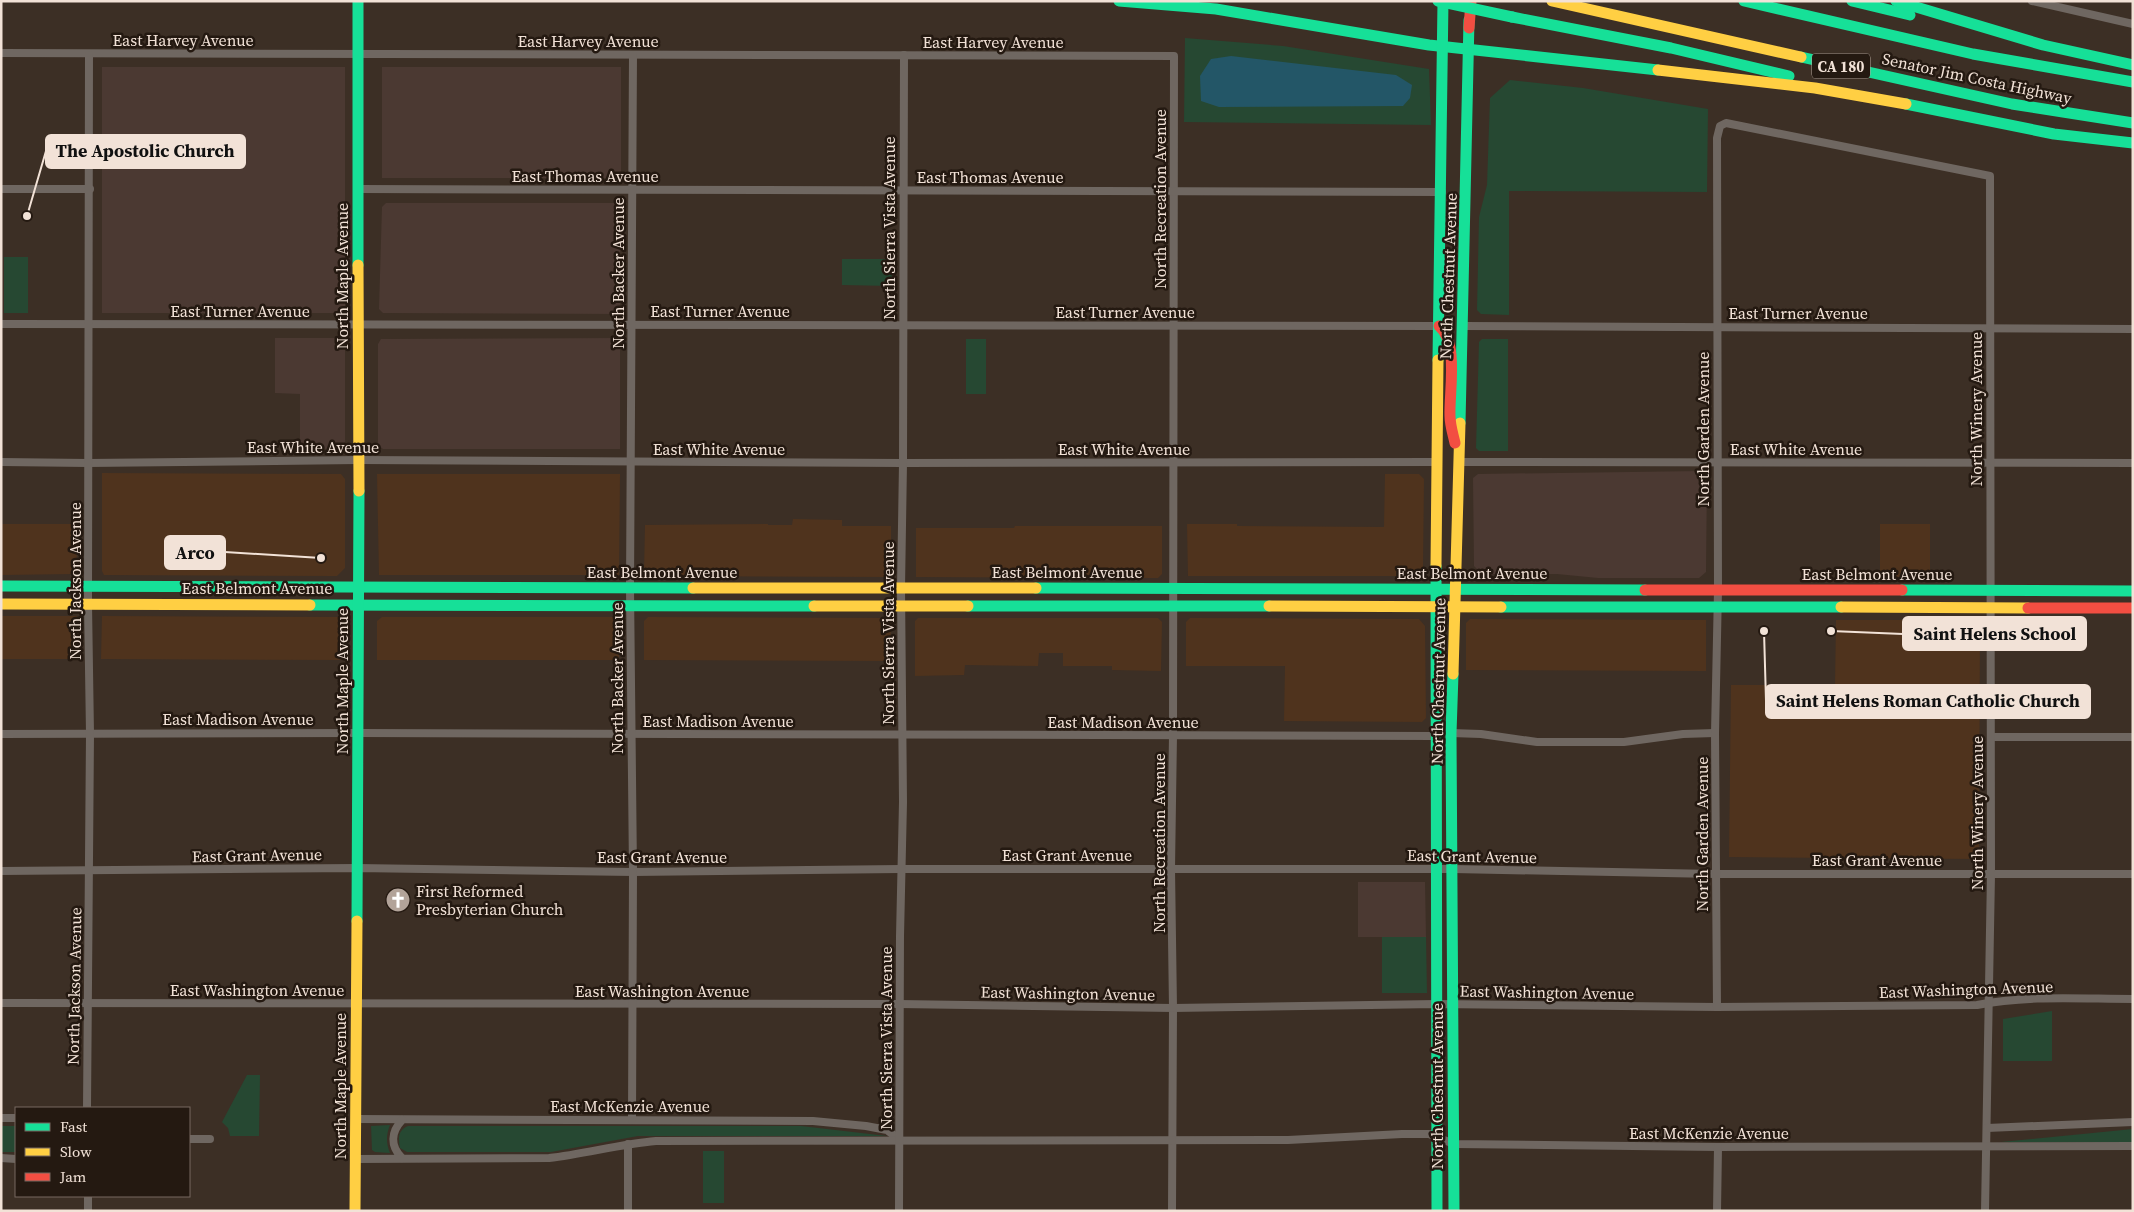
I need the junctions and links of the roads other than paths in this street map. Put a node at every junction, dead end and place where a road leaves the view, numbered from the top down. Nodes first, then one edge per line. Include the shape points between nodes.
1 (358, 1) edge
2 (1119, 1) edge
3 (1438, 1) edge
4 (1443, 1) edge
5 (1470, 1) edge
6 (1552, 1) edge
7 (1744, 1) edge
8 (1852, 1) edge
9 (1896, 1) edge
10 (2032, 1) edge
11 (2133, 24) edge
12 (2019, 39) junction
13 (1443, 46) junction
14 (1469, 49) junction
15 (1, 53) edge
16 (358, 53) junction
17 (89, 54) junction
18 (633, 55) junction
19 (904, 55) junction
20 (1174, 56) joint
21 (2133, 65) edge
22 (2133, 82) edge
23 (1881, 99) junction
24 (2133, 123) edge
25 (2133, 143) edge
26 (1990, 176) joint
27 (1, 189) edge
28 (90, 189) junction
29 (358, 189) junction
30 (631, 190) junction
31 (902, 191) junction
32 (1174, 191) junction
33 (1442, 192) junction
34 (1, 324) edge
35 (88, 324) junction
36 (358, 324) junction
37 (633, 325) junction
38 (903, 325) junction
39 (1174, 326) junction
40 (1439, 326) junction
41 (1463, 326) junction
42 (1717, 326) junction
43 (1989, 328) junction
44 (2133, 329) edge
45 (358, 460) junction
46 (1, 462) edge
47 (632, 462) junction
48 (1173, 462) junction
49 (1436, 462) junction
50 (1459, 462) junction
51 (1717, 462) junction
52 (88, 463) junction
53 (903, 463) junction
54 (1990, 463) junction
55 (2133, 463) edge
56 (1, 586) edge
57 (88, 586) junction
58 (359, 587) junction
59 (630, 588) junction
60 (901, 588) junction
61 (1173, 589) junction
62 (1436, 590) junction
63 (1456, 590) junction
64 (1718, 590) junction
65 (1992, 591) junction
66 (2133, 591) edge
67 (1, 604) edge
68 (88, 604) junction
69 (359, 605) junction
70 (631, 605) junction
71 (901, 605) junction
72 (1173, 606) junction
73 (1435, 606) junction
74 (1456, 606) junction
75 (1717, 607) junction
76 (1992, 608) junction
77 (2133, 608) edge
78 (358, 733) junction
79 (1451, 733) junction
80 (1714, 733) junction
81 (1, 734) edge
82 (90, 734) junction
83 (631, 735) junction
84 (902, 735) junction
85 (1173, 736) junction
86 (1435, 736) junction
87 (1992, 737) junction
88 (2133, 737) edge
89 (357, 868) junction
90 (900, 869) junction
91 (1171, 869) junction
92 (1436, 869) junction
93 (1452, 869) junction
94 (1, 871) edge
95 (89, 871) junction
96 (633, 872) junction
97 (1716, 874) junction
98 (1991, 874) junction
99 (2133, 874) edge
100 (2133, 999) edge
101 (1, 1003) edge
102 (87, 1003) junction
103 (1988, 1003) junction
104 (356, 1004) junction
105 (900, 1004) junction
106 (1437, 1004) junction
107 (1453, 1004) junction
108 (633, 1005) junction
109 (1717, 1007) junction
110 (1173, 1008) junction
111 (87, 1107) edge
112 (1, 1118) edge
113 (15, 1118) edge
114 (356, 1120) junction
115 (402, 1120) junction
116 (632, 1120) junction
117 (2133, 1122) edge
118 (1986, 1128) junction
119 (1438, 1137) junction
120 (190, 1139) edge
121 (210, 1139) dead end
122 (900, 1140) junction
123 (1173, 1140) junction
124 (628, 1144) junction
125 (1454, 1144) junction
126 (2133, 1146) edge
127 (1718, 1147) junction
128 (1986, 1148) junction
129 (1, 1158) edge
130 (15, 1158) edge
131 (402, 1158) junction
132 (356, 1159) junction
133 (88, 1197) edge
134 (88, 1211) edge
135 (356, 1211) edge
136 (628, 1211) edge
137 (899, 1211) edge
138 (1172, 1211) edge
139 (1437, 1211) edge
140 (1454, 1211) edge
141 (1717, 1211) edge
142 (1986, 1211) edge

1 - 16 main road, North Maple Avenue
2 - 13 main road via 1216,9
3 - 23 main road, bridge via 1671,48
4 - 13 main road, North Chestnut Avenue
5 - 14 main road, North Chestnut Avenue
6 - 24 main road, Senator Jim Costa Highway / CA 180 via 2012,104
7 - 22 main road, Senator Jim Costa Highway / CA 180 via 1973,54
8 - 12 main road
9 - 12 main road
10 - 11 street
12 - 21 main road
13 - 14 main road
13 - 33 main road, North Chestnut Avenue
14 - 23 main road via 1779,83
14 - 41 main road, North Chestnut Avenue
15 - 17 street, East Harvey Avenue
16 - 17 street, East Harvey Avenue
16 - 18 street, East Harvey Avenue
16 - 29 main road, North Maple Avenue
17 - 28 street, North Jackson Avenue
18 - 19 street, East Harvey Avenue
18 - 30 street, North Backer Avenue
19 - 20 street, East Harvey Avenue
19 - 31 street, North Sierra Vista Avenue
20 - 32 street, North Recreation Avenue
23 - 25 main road via 2047,132
26 - 42 street, North Garden Avenue via 1732,123 1720,126 1717,138
26 - 43 street, North Winery Avenue
27 - 28 street
28 - 35 street, North Jackson Avenue
29 - 30 street, East Thomas Avenue
29 - 36 main road, North Maple Avenue
30 - 31 street, East Thomas Avenue
30 - 37 street, North Backer Avenue
31 - 32 street, East Thomas Avenue
31 - 38 street, North Sierra Vista Avenue
32 - 33 street, East Thomas Avenue
32 - 39 street, North Recreation Avenue
33 - 40 main road, North Chestnut Avenue
34 - 35 street, East Turner Avenue
35 - 36 street, East Turner Avenue
35 - 52 street, North Jackson Avenue
36 - 37 street, East Turner Avenue
36 - 45 main road, North Maple Avenue
37 - 38 street, East Turner Avenue
37 - 47 street, North Backer Avenue
38 - 39 street, East Turner Avenue
38 - 53 street, North Sierra Vista Avenue
39 - 40 street, East Turner Avenue
39 - 48 street, North Recreation Avenue
40 - 49 main road, North Chestnut Avenue
40 - 50 main road via 1448,332 1451,344 1450,418
41 - 42 street, East Turner Avenue
41 - 50 main road, North Chestnut Avenue
42 - 43 street, East Turner Avenue
42 - 51 street, North Garden Avenue
43 - 44 street, East Turner Avenue
43 - 54 street, North Winery Avenue
45 - 47 street, East White Avenue
45 - 52 street, East White Avenue
45 - 58 main road, North Maple Avenue
46 - 52 street, East White Avenue
47 - 53 street, East White Avenue
47 - 59 street, North Backer Avenue
48 - 49 street, East White Avenue
48 - 53 street, East White Avenue
48 - 61 street, North Recreation Avenue
49 - 62 main road, North Chestnut Avenue
50 - 51 street, East White Avenue
50 - 63 main road, North Chestnut Avenue
51 - 54 street, East White Avenue
51 - 64 street, North Garden Avenue
52 - 57 street, North Jackson Avenue
53 - 60 street, North Sierra Vista Avenue
54 - 55 street, East White Avenue
54 - 65 street, North Winery Avenue
56 - 57 main road, East Belmont Avenue
57 - 58 main road, East Belmont Avenue
57 - 68 street, North Jackson Avenue
58 - 59 main road, East Belmont Avenue
58 - 69 main road, North Maple Avenue
59 - 60 main road, East Belmont Avenue
59 - 70 street, North Backer Avenue
60 - 61 main road, East Belmont Avenue
60 - 71 street, North Sierra Vista Avenue
61 - 62 main road, East Belmont Avenue
61 - 72 street, North Recreation Avenue
62 - 63 main road, East Belmont Avenue
62 - 73 main road, North Chestnut Avenue
63 - 64 main road, East Belmont Avenue
63 - 74 main road, North Chestnut Avenue
64 - 65 main road, East Belmont Avenue
64 - 75 street, North Garden Avenue
65 - 66 main road, East Belmont Avenue
65 - 76 street, North Winery Avenue
67 - 68 main road, East Belmont Avenue
68 - 69 main road, East Belmont Avenue
68 - 82 street, North Jackson Avenue
69 - 70 main road, East Belmont Avenue
69 - 78 main road, North Maple Avenue
70 - 71 main road, East Belmont Avenue
70 - 83 street, North Backer Avenue
71 - 72 main road, East Belmont Avenue
71 - 84 street, North Sierra Vista Avenue
72 - 73 main road, East Belmont Avenue
72 - 85 street, North Recreation Avenue
73 - 74 main road, East Belmont Avenue
73 - 86 main road, North Chestnut Avenue
74 - 75 main road, East Belmont Avenue
74 - 79 main road, North Chestnut Avenue
75 - 76 main road, East Belmont Avenue
75 - 80 street, North Garden Avenue
76 - 77 main road, East Belmont Avenue
76 - 87 street, North Winery Avenue
78 - 82 street, East Madison Avenue
78 - 83 street, East Madison Avenue
78 - 89 main road, North Maple Avenue
79 - 80 street via 1537,742 1624,742
79 - 93 main road, North Chestnut Avenue
80 - 97 street, North Garden Avenue
81 - 82 street, East Madison Avenue
82 - 95 street, North Jackson Avenue
83 - 84 street, East Madison Avenue
83 - 96 street, North Backer Avenue
84 - 85 street, East Madison Avenue
84 - 90 street, North Sierra Vista Avenue
85 - 86 street, East Madison Avenue
85 - 91 street, North Recreation Avenue
86 - 92 main road, North Chestnut Avenue
87 - 88 street
87 - 98 street, North Winery Avenue
89 - 95 street, East Grant Avenue
89 - 96 street, East Grant Avenue
89 - 104 main road, North Maple Avenue
90 - 91 street, East Grant Avenue
90 - 96 street, East Grant Avenue
90 - 105 street, North Sierra Vista Avenue
91 - 92 street, East Grant Avenue
91 - 110 street, North Recreation Avenue
92 - 93 street, East Grant Avenue
92 - 106 main road, North Chestnut Avenue
93 - 97 street, East Grant Avenue
93 - 107 main road, North Chestnut Avenue
94 - 95 street, East Grant Avenue
95 - 102 street, North Jackson Avenue
96 - 108 street, North Backer Avenue
97 - 98 street, East Grant Avenue
97 - 109 street, North Garden Avenue
98 - 99 street, East Grant Avenue
98 - 103 street, North Winery Avenue
100 - 103 street, East Washington Avenue via 2029,999
101 - 102 street, East Washington Avenue
102 - 104 street, East Washington Avenue
102 - 111 street, North Jackson Avenue
103 - 109 street, East Washington Avenue via 1977,1006
103 - 118 street, North Winery Avenue
104 - 108 street, East Washington Avenue
104 - 114 main road, North Maple Avenue
105 - 108 street, East Washington Avenue
105 - 110 street, East Washington Avenue
105 - 122 street, North Sierra Vista Avenue
106 - 107 street, East Washington Avenue
106 - 110 street, East Washington Avenue
106 - 119 main road, North Chestnut Avenue
107 - 109 street, East Washington Avenue
107 - 125 main road, North Chestnut Avenue
108 - 116 street, North Backer Avenue
110 - 123 street, North Recreation Avenue
112 - 113 street
114 - 115 street, East McKenzie Avenue
114 - 132 main road, North Maple Avenue
115 - 116 street, East McKenzie Avenue
115 - 131 street via 393,1134 394,1145
116 - 122 street, East McKenzie Avenue via 812,1121 887,1130
117 - 118 street
118 - 128 street, North Winery Avenue
119 - 123 street, East McKenzie Avenue via 1402,1134 1288,1140
119 - 125 street, East McKenzie Avenue
119 - 139 main road, North Chestnut Avenue
120 - 121 street
122 - 123 street, East McKenzie Avenue
122 - 124 street, East McKenzie Avenue via 656,1141
122 - 137 street, North Sierra Vista Avenue
123 - 138 street, North Recreation Avenue
124 - 131 street via 549,1158
124 - 136 street
125 - 127 street, East McKenzie Avenue
125 - 140 main road, North Chestnut Avenue
126 - 128 street, East McKenzie Avenue
127 - 128 street, East McKenzie Avenue
127 - 141 street
128 - 142 street, North Winery Avenue
129 - 130 street
131 - 132 street
132 - 135 main road, North Maple Avenue
133 - 134 street

